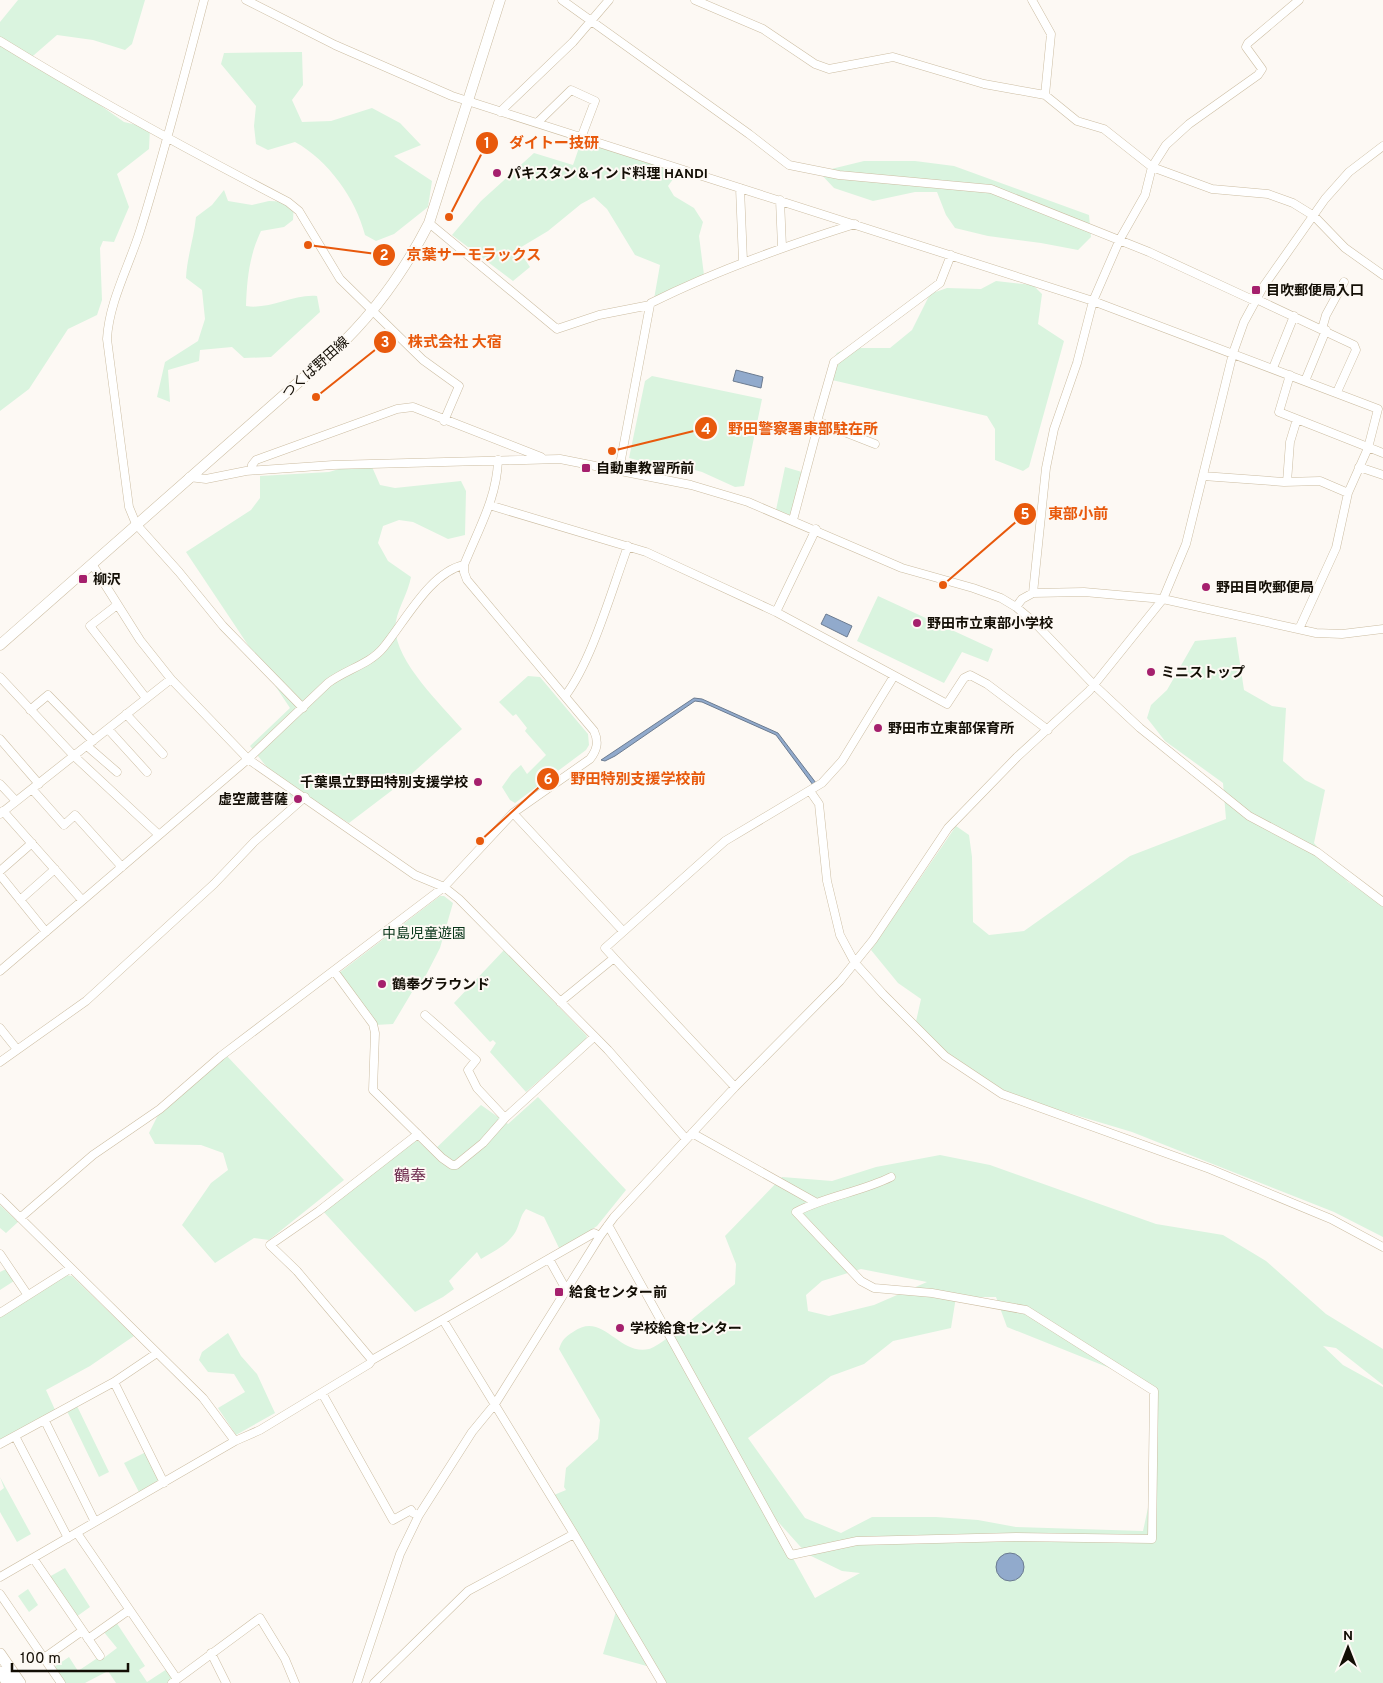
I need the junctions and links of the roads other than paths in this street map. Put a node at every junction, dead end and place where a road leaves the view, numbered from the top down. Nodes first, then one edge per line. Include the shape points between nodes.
1 (204, 0) edge
2 (246, 0) edge
3 (500, 0) edge
4 (562, 0) edge
5 (609, 0) edge
6 (695, 0) edge
7 (1032, 0) edge
8 (1299, 0) edge
9 (591, 21) junction
10 (0, 42) edge
11 (1045, 95) junction
12 (468, 101) junction
13 (500, 112) junction
14 (536, 123) junction
15 (581, 138) junction
16 (168, 140) junction
17 (1383, 146) edge
18 (1152, 167) junction
19 (740, 188) junction
20 (780, 200) junction
21 (1314, 216) junction
22 (429, 223) junction
23 (855, 224) junction
24 (1120, 239) junction
25 (782, 247) junction
26 (950, 255) junction
27 (743, 261) junction
28 (1383, 275) edge
29 (1344, 282) dead end
30 (1255, 300) junction
31 (1093, 301) junction
32 (650, 305) junction
33 (374, 311) junction
34 (1294, 316) junction
35 (1324, 330) junction
36 (1233, 353) junction
37 (1273, 368) junction
38 (1290, 375) junction
39 (1305, 381) junction
40 (1337, 392) junction
41 (1297, 420) junction
42 (444, 421) junction
43 (819, 422) junction
44 (875, 444) dead end
45 (1368, 448) junction
46 (1383, 453) edge
47 (544, 458) junction
48 (498, 460) junction
49 (1359, 467) junction
50 (251, 470) junction
51 (619, 470) junction
52 (1383, 475) edge
53 (1203, 476) junction
54 (189, 477) junction
55 (1287, 482) junction
56 (1348, 493) junction
57 (489, 505) junction
58 (793, 520) junction
59 (136, 524) junction
60 (816, 529) junction
61 (628, 546) junction
62 (92, 564) junction
63 (464, 565) junction
64 (1033, 593) junction
65 (1163, 599) junction
66 (117, 605) junction
67 (1016, 608) junction
68 (776, 612) junction
69 (1298, 629) junction
70 (1383, 629) edge
71 (0, 645) edge
72 (894, 676) junction
73 (0, 677) edge
74 (171, 679) junction
75 (1094, 685) junction
76 (565, 696) junction
77 (146, 698) junction
78 (303, 708) junction
79 (30, 710) junction
80 (126, 714) junction
81 (108, 729) junction
82 (1048, 730) junction
83 (0, 739) edge
84 (90, 744) junction
85 (162, 754) dead end
86 (74, 756) junction
87 (248, 759) junction
88 (118, 772) dead end
89 (147, 772) dead end
90 (0, 784) edge
91 (35, 786) junction
92 (810, 792) junction
93 (305, 797) junction
94 (16, 801) junction
95 (2, 812) edge
96 (513, 813) junction
97 (159, 835) junction
98 (32, 843) junction
99 (122, 867) junction
100 (55, 870) junction
101 (0, 871) edge
102 (0, 875) edge
103 (444, 887) junction
104 (20, 900) junction
105 (82, 900) junction
106 (1383, 902) edge
107 (623, 930) junction
108 (46, 932) junction
109 (614, 958) junction
110 (856, 963) junction
111 (0, 971) edge
112 (334, 971) junction
113 (560, 1002) junction
114 (425, 1015) dead end
115 (0, 1028) edge
116 (594, 1038) junction
117 (16, 1048) junction
118 (0, 1062) edge
119 (735, 1087) junction
120 (505, 1118) junction
121 (418, 1134) junction
122 (689, 1136) junction
123 (891, 1176) dead end
124 (0, 1198) edge
125 (815, 1202) junction
126 (20, 1218) junction
127 (608, 1225) junction
128 (600, 1236) junction
129 (1383, 1247) edge
130 (0, 1254) edge
131 (549, 1259) junction
132 (71, 1268) junction
133 (568, 1287) junction
134 (27, 1294) junction
135 (0, 1313) edge
136 (444, 1320) junction
137 (157, 1353) junction
138 (372, 1360) junction
139 (114, 1382) junction
140 (322, 1392) junction
141 (495, 1404) junction
142 (45, 1421) junction
143 (14, 1436) junction
144 (235, 1441) junction
145 (0, 1444) edge
146 (164, 1483) junction
147 (419, 1515) junction
148 (95, 1522) junction
149 (77, 1533) junction
150 (574, 1534) junction
151 (68, 1538) junction
152 (33, 1558) junction
153 (0, 1577) edge
154 (0, 1594) edge
155 (128, 1610) junction
156 (82, 1631) junction
157 (88, 1639) junction
158 (211, 1653) junction
159 (0, 1654) edge
160 (100, 1656) dead end
161 (44, 1658) junction
162 (0, 1672) edge
163 (178, 1680) edge
164 (8, 1683) edge
165 (20, 1683) edge
166 (61, 1683) edge
167 (226, 1683) edge
168 (295, 1683) edge
169 (357, 1683) edge
170 (374, 1683) edge
171 (662, 1683) edge

1 - 16 street
2 - 12 street via 382,67
3 - 12 main road, つくば野田線
4 - 9 street
5 - 9 street
6 - 11 street via 763,29 815,64 829,69 894,57 984,84
7 - 11 street via 1051,34
8 - 18 street via 1248,43 1246,47 1262,69 1258,75 1189,124 1166,145
9 - 13 street
9 - 24 street via 789,165 839,175 991,189
10 - 16 street
11 - 18 street via 1077,121 1104,130
12 - 13 street
12 - 22 main road, つくば野田線
13 - 14 street
14 - 15 street
14 - 15 street via 571,90 595,101
15 - 19 street
16 - 33 street via 288,202 299,211 340,279
16 - 59 street via 108,324 107,339 129,507
17 - 21 street via 1349,172
18 - 21 street via 1212,189 1268,194
18 - 24 street via 1145,195
19 - 20 street
19 - 27 street
20 - 23 street
20 - 25 street
21 - 28 street via 1345,248
21 - 30 street
22 - 32 street via 557,329 599,315
22 - 33 main road, つくば野田線 via 401,274
23 - 25 street
23 - 26 street
24 - 30 street
24 - 31 street
25 - 27 street
26 - 31 street
26 - 43 street via 940,284 834,362
27 - 32 street via 686,285
29 - 35 street via 1326,315
30 - 34 street
30 - 36 street
31 - 36 street
31 - 64 street via 1077,363 1054,429 1046,468
32 - 51 street
33 - 42 street via 423,360 458,386
33 - 54 main road, つくば野田線
34 - 35 street
34 - 37 street
35 - 39 street
35 - 40 street via 1354,345 1356,350
36 - 37 street
36 - 53 street
37 - 38 street
38 - 39 street
38 - 41 street via 1279,412
39 - 40 street
40 - 45 street via 1378,409
41 - 45 street
41 - 55 street via 1290,442
42 - 47 street
42 - 50 street via 413,407 397,409 256,460
43 - 44 street
43 - 58 street
45 - 46 street
45 - 49 street
47 - 48 street
47 - 51 street
48 - 50 street
48 - 57 street
49 - 52 street
49 - 56 street
50 - 54 street via 206,479
51 - 58 street via 710,490
53 - 55 street
53 - 65 street via 1186,544
54 - 59 main road, つくば野田線
55 - 56 street via 1320,480
56 - 69 street via 1336,548
57 - 61 street
57 - 63 street
58 - 60 street
59 - 62 main road, つくば野田線
59 - 78 street via 222,626
60 - 67 street via 902,568 973,588 1001,598
60 - 68 street
61 - 68 street
61 - 76 street via 601,622 574,684
62 - 66 street
62 - 71 main road, つくば野田線
63 - 76 street via 467,580
63 - 78 street via 448,570 432,586 375,656 341,673
64 - 65 street via 1084,592
64 - 67 street via 1022,599
65 - 69 street
65 - 75 street
66 - 74 street
66 - 77 street via 90,626
67 - 75 street via 1040,628
68 - 72 street
69 - 70 street via 1328,634
72 - 82 street via 947,704 964,678 970,675
72 - 92 street via 842,761
73 - 79 street
74 - 77 street
74 - 87 street
75 - 82 street
75 - 106 street via 1140,728 1249,816 1317,852
76 - 96 street via 594,731 595,752 590,759
77 - 80 street
78 - 87 street
79 - 84 street via 48,695
79 - 86 street
80 - 81 street
80 - 85 street
81 - 84 street
81 - 89 street
82 - 110 street via 948,828
83 - 91 street
84 - 86 street
84 - 88 street
86 - 91 street
86 - 97 street
87 - 93 street
87 - 97 street
90 - 94 street
91 - 94 street
91 - 99 street via 64,825 75,815
92 - 107 street via 726,842
92 - 110 street via 819,804 833,910 840,935
93 - 103 street via 415,875
93 - 117 street via 86,1001
94 - 95 street
95 - 98 street
96 - 103 street
96 - 107 street
97 - 99 street
98 - 100 street
98 - 101 street
99 - 105 street
100 - 104 street
100 - 105 street
102 - 104 street
103 - 112 street
103 - 113 street via 486,924
104 - 108 street
105 - 108 street
107 - 109 street via 605,948
108 - 111 street
109 - 113 street
109 - 119 street
110 - 119 street
110 - 129 street via 945,1056 1002,1094 1210,1169 1330,1219
112 - 121 street via 373,1024 373,1090
112 - 126 street via 222,1056 160,1109 93,1155
113 - 116 street
114 - 120 street via 476,1060 468,1070 477,1088
115 - 117 street
116 - 120 street
116 - 122 street
117 - 118 street
119 - 122 street
120 - 121 street via 483,1143 456,1165 442,1158
121 - 138 street via 270,1245 297,1271
122 - 125 street
122 - 127 street
123 - 125 street via 852,1192
124 - 126 street
125 - 127 street via 796,1212 861,1281 874,1288 1026,1310 1154,1391 1152,1539 1016,1537 857,1541 791,1555
126 - 132 street
127 - 128 street
128 - 131 street via 594,1233
128 - 133 street
130 - 134 street
131 - 133 street
131 - 136 street
132 - 134 street
132 - 137 street
133 - 141 street
134 - 135 street
136 - 138 street
136 - 141 street
137 - 139 street
137 - 144 street via 203,1398
138 - 140 street
139 - 142 street
139 - 146 street
140 - 144 street via 260,1430
140 - 147 street via 393,1520 411,1510
141 - 147 street via 472,1432
141 - 150 street
142 - 143 street
142 - 148 street
143 - 145 street
143 - 151 street
144 - 146 street
146 - 148 street
147 - 169 street via 400,1554
148 - 149 street
149 - 151 street
149 - 155 street
150 - 170 street via 468,1591
150 - 171 street
151 - 152 street
152 - 153 street
152 - 156 street
154 - 161 street
155 - 157 street
155 - 163 street
156 - 157 street
156 - 161 street
157 - 160 street
158 - 163 street
158 - 167 street
158 - 168 street via 260,1618 285,1658
159 - 165 highway
161 - 166 street
162 - 164 highway

